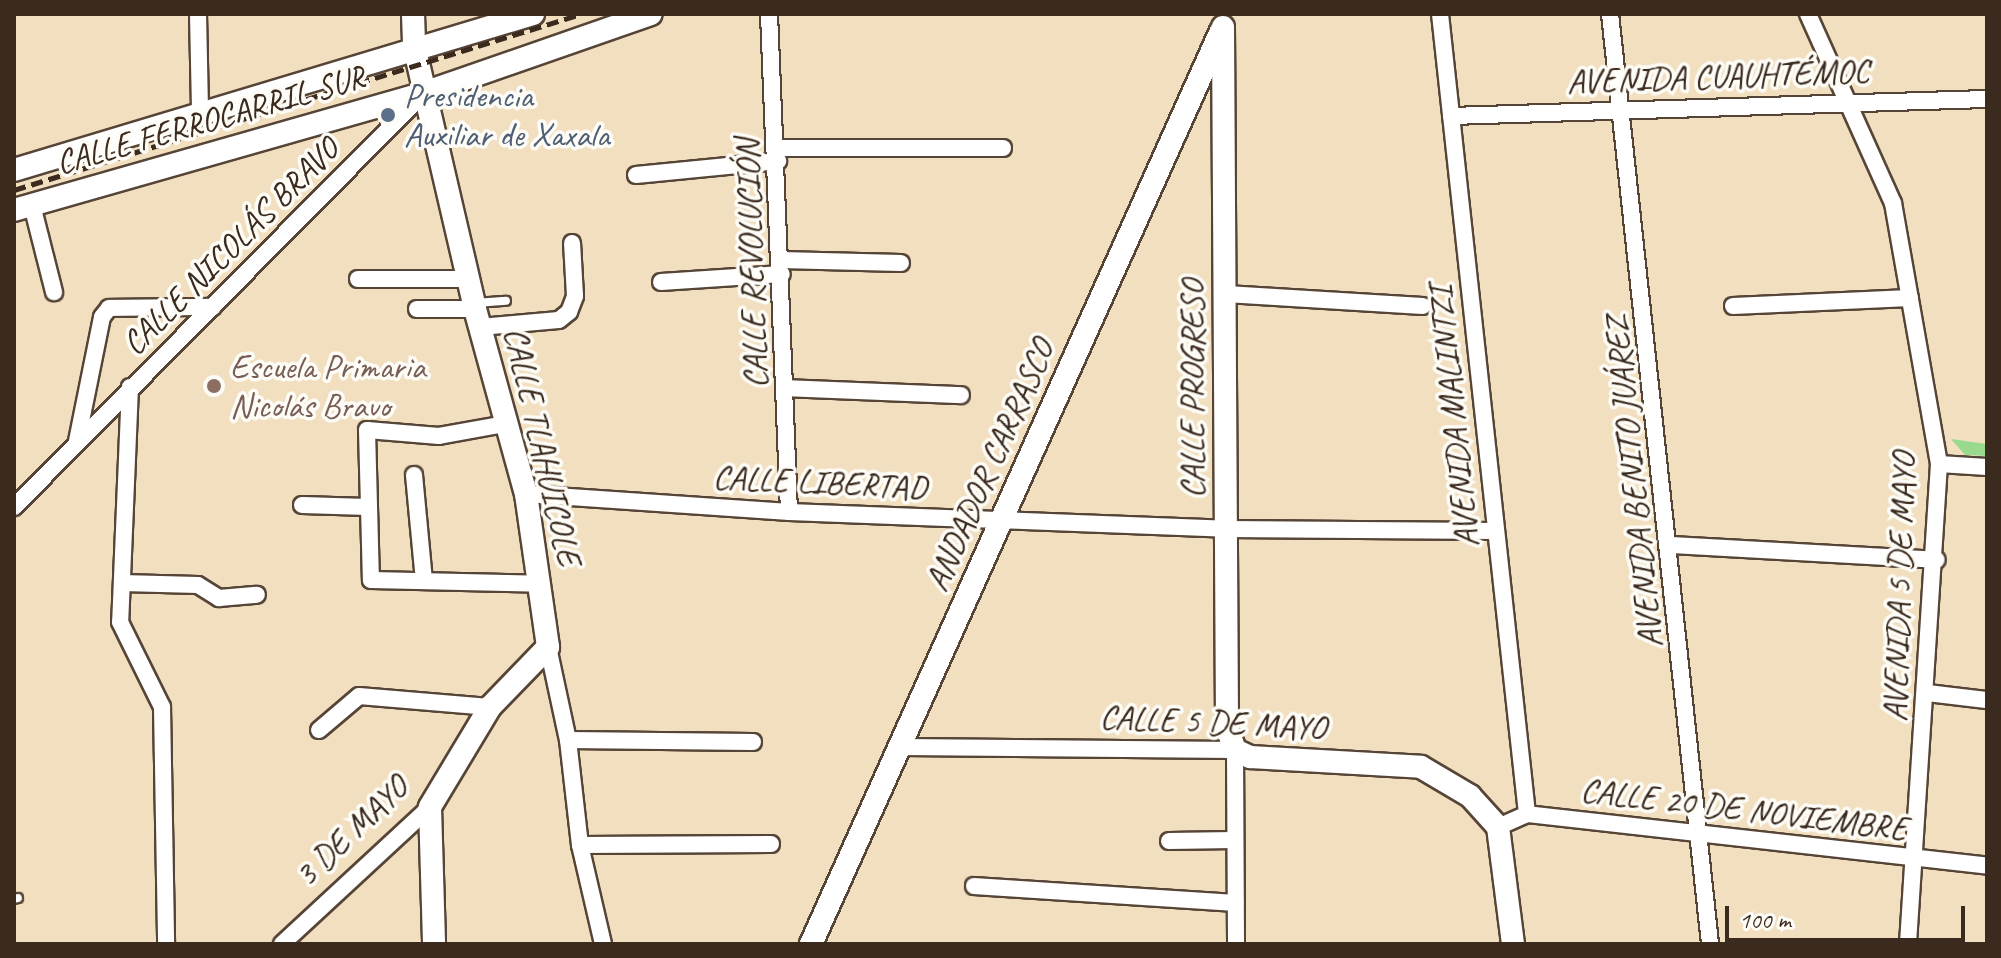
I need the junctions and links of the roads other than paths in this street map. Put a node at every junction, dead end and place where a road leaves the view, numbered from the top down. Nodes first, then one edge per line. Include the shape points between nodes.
1 (198, 14) edge
2 (413, 14) edge
3 (533, 14) edge
4 (651, 14) edge
5 (769, 14) edge
6 (1440, 14) edge
7 (1610, 14) edge
8 (1808, 14) edge
9 (1226, 20) edge
10 (414, 46) junction
11 (424, 93) junction
12 (1987, 99) edge
13 (1847, 102) junction
14 (1621, 108) junction
15 (200, 113) junction
16 (1451, 116) junction
17 (1003, 148) dead end
18 (778, 155) junction
19 (14, 170) edge
20 (636, 175) dead end
21 (23, 207) edge
22 (572, 243) dead end
23 (901, 263) dead end
24 (782, 267) junction
25 (358, 279) dead end
26 (468, 279) junction
27 (661, 282) dead end
28 (54, 292) dead end
29 (1226, 294) junction
30 (1910, 298) junction
31 (506, 301) dead end
32 (1423, 306) dead end
33 (1733, 306) dead end
34 (213, 307) junction
35 (417, 309) dead end
36 (476, 313) junction
37 (130, 387) junction
38 (785, 388) junction
39 (961, 395) dead end
40 (505, 424) junction
41 (77, 441) junction
42 (1939, 464) junction
43 (1987, 467) edge
44 (414, 475) dead end
45 (526, 494) junction
46 (302, 505) dead end
47 (14, 507) edge
48 (368, 507) junction
49 (789, 512) junction
50 (1001, 521) junction
51 (1226, 529) junction
52 (1495, 531) junction
53 (1671, 545) junction
54 (1937, 560) junction
55 (424, 581) junction
56 (122, 583) junction
57 (541, 584) junction
58 (257, 595) dead end
59 (548, 647) junction
60 (1927, 693) junction
61 (1987, 700) edge
62 (490, 707) junction
63 (319, 730) dead end
64 (568, 740) junction
65 (753, 742) dead end
66 (902, 747) junction
67 (1235, 750) junction
68 (430, 807) junction
69 (1527, 814) junction
70 (1498, 827) junction
71 (1702, 835) junction
72 (1234, 840) junction
73 (1169, 841) dead end
74 (771, 844) dead end
75 (580, 845) junction
76 (1915, 859) junction
77 (1987, 866) edge
78 (974, 886) dead end
79 (1235, 903) junction
80 (166, 944) edge
81 (282, 944) edge
82 (434, 944) edge
83 (603, 944) edge
84 (811, 944) edge
85 (1236, 944) edge
86 (1513, 944) edge
87 (1710, 944) edge
88 (1908, 944) edge

1 - 15 street
2 - 10 main road, CALLE TLAHUICOLE
3 - 10 main road
4 - 11 main road, CALLE FERROCARRIL SUR
5 - 18 street, CALLE REVOLUCIÓN
6 - 16 street, AVENIDA MALINTZI
7 - 14 street, AVENIDA BENITO JUÁREZ
8 - 13 street, AVENIDA 5 DE MAYO
9 - 29 main road, CALLE PROGRESO
9 - 50 main road, ANDADOR CARRASCO
10 - 11 main road, CALLE TLAHUICOLE
10 - 15 main road
11 - 21 main road, CALLE FERROCARRIL SUR
11 - 26 main road, CALLE TLAHUICOLE
11 - 34 street, CALLE NICOLÁS BRAVO
12 - 13 street, AVENIDA CUAUHTÉMOC
13 - 14 street, AVENIDA CUAUHTÉMOC
13 - 30 street, AVENIDA 5 DE MAYO via 1893,203
14 - 16 street, AVENIDA CUAUHTÉMOC
14 - 53 street, AVENIDA BENITO JUÁREZ
15 - 19 main road
16 - 52 street, AVENIDA MALINTZI
17 - 18 street
18 - 20 street
18 - 24 street, CALLE REVOLUCIÓN
21 - 28 street
22 - 36 street via 575,296 559,320
23 - 24 street
24 - 27 street
24 - 38 street, CALLE REVOLUCIÓN
25 - 26 street
26 - 36 main road, CALLE TLAHUICOLE
29 - 32 street
29 - 51 main road, CALLE PROGRESO
30 - 33 street
30 - 42 street, AVENIDA 5 DE MAYO
31 - 36 lane
34 - 37 street, CALLE NICOLÁS BRAVO
34 - 41 street, CALLE NICOLÁS BRAVO via 109,308 102,317
35 - 36 street
36 - 40 main road, CALLE TLAHUICOLE
37 - 41 street, CALLE NICOLÁS BRAVO
37 - 56 street
38 - 39 street
38 - 49 street, CALLE REVOLUCIÓN
40 - 45 main road, CALLE TLAHUICOLE
40 - 48 street via 439,436 367,430
41 - 47 street, CALLE NICOLÁS BRAVO
42 - 43 street
42 - 54 street, AVENIDA 5 DE MAYO
44 - 55 street
45 - 49 street, CALLE LIBERTAD
45 - 57 main road, CALLE TLAHUICOLE
46 - 48 street
48 - 55 street via 371,580
49 - 50 street, CALLE LIBERTAD
50 - 51 street, CALLE LIBERTAD
50 - 66 main road, ANDADOR CARRASCO
51 - 52 street, CALLE LIBERTAD
51 - 67 main road, CALLE PROGRESO via 1227,728
52 - 69 street, AVENIDA MALINTZI
53 - 54 street
53 - 71 street, AVENIDA BENITO JUÁREZ
54 - 60 street, AVENIDA 5 DE MAYO
55 - 57 street
56 - 58 street via 198,585 219,598
56 - 80 street via 120,622 162,707
57 - 59 main road, CALLE TLAHUICOLE
59 - 62 main road, 3 DE MAYO
59 - 64 street, CALLE TLAHUICOLE
60 - 61 street
60 - 76 street, AVENIDA 5 DE MAYO
62 - 63 street via 359,696
62 - 68 main road, 3 DE MAYO
64 - 65 street
64 - 75 street, CALLE TLAHUICOLE
66 - 67 street, CALLE 5 DE MAYO
66 - 84 main road, ANDADOR CARRASCO
67 - 70 main road, CALLE 5 DE MAYO via 1250,757 1421,767 1470,796
67 - 72 street
68 - 81 street, 3 DE MAYO
68 - 82 main road
69 - 70 street, CALLE 20 DE NOVIEMBRE
69 - 71 street, CALLE 20 DE NOVIEMBRE
70 - 86 main road
71 - 76 street, CALLE 20 DE NOVIEMBRE
71 - 87 street, AVENIDA BENITO JUÁREZ
72 - 73 street
72 - 79 street
74 - 75 street
75 - 83 street, CALLE TLAHUICOLE
76 - 77 street, CALLE 20 DE NOVIEMBRE
76 - 88 street, AVENIDA 5 DE MAYO
78 - 79 street
79 - 85 street

